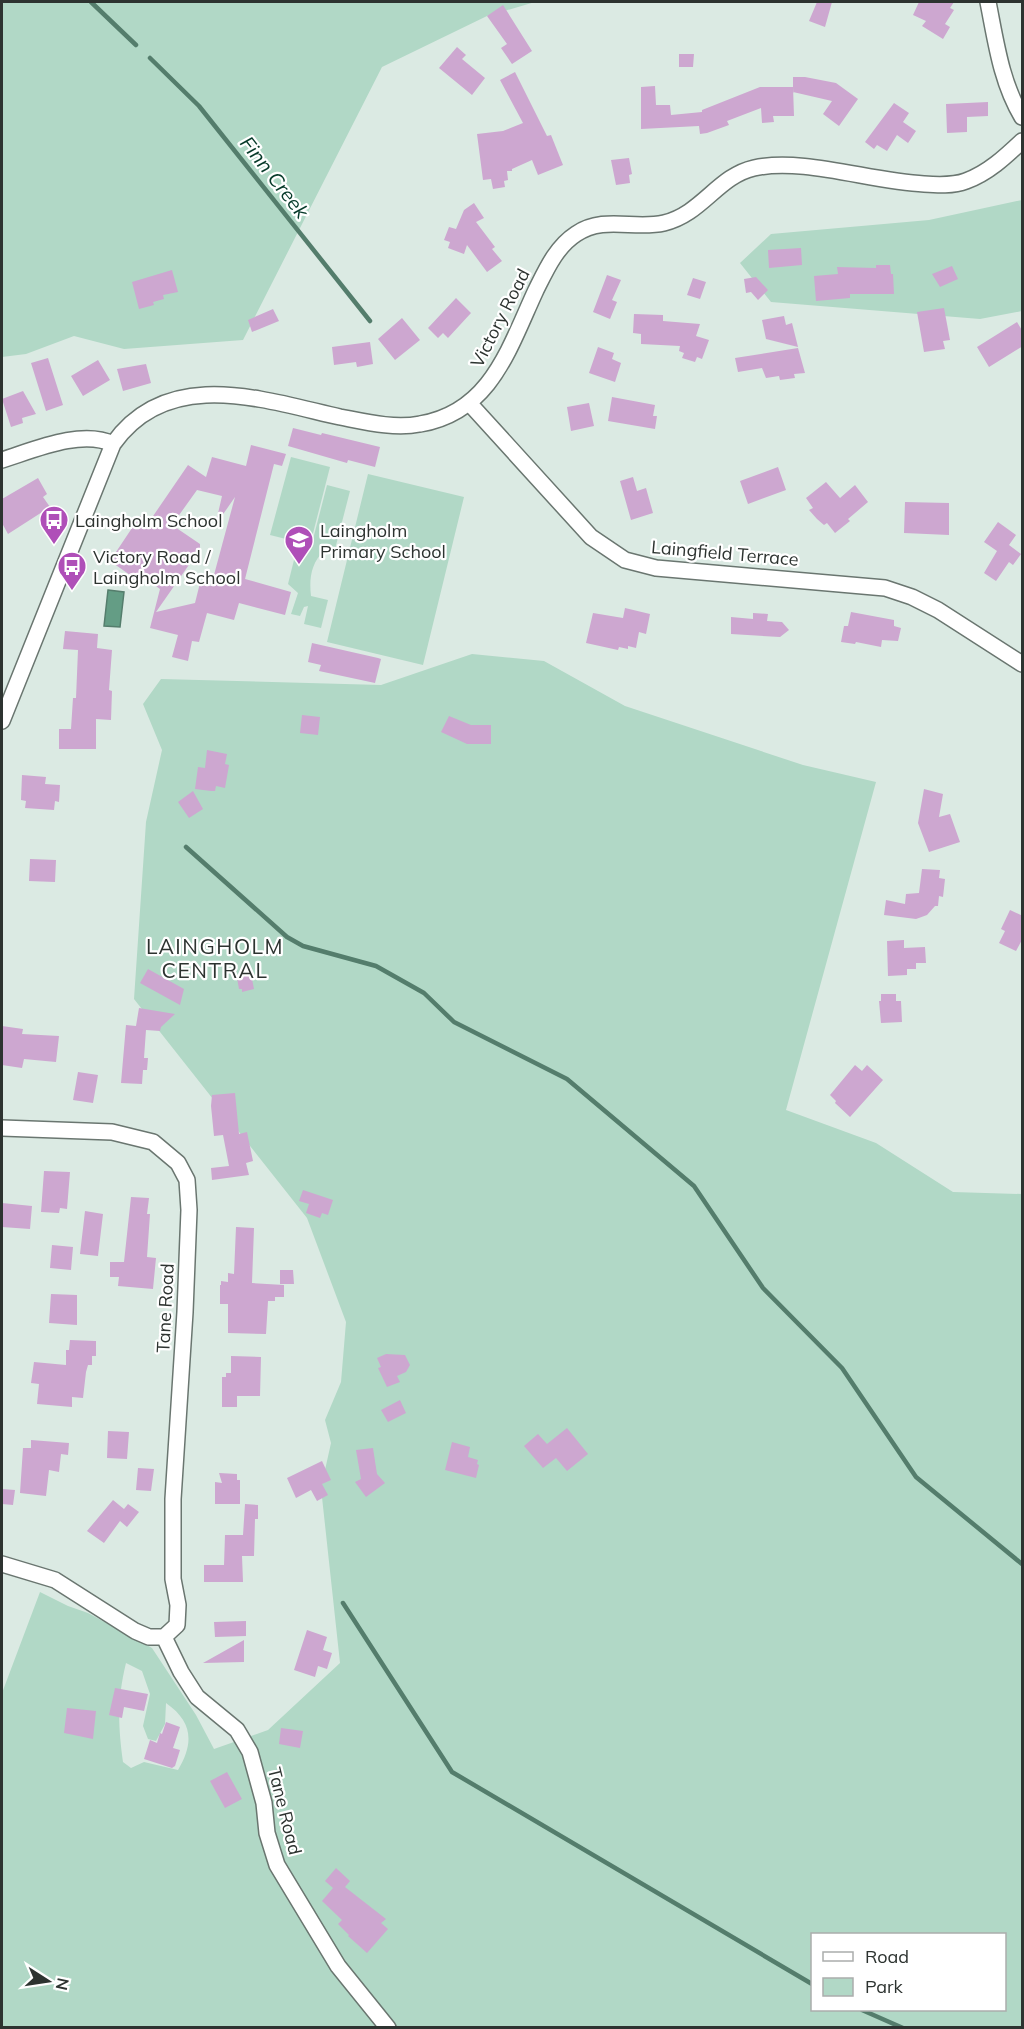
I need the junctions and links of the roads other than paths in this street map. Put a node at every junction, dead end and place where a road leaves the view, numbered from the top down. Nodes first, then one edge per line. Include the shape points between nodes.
1 (988, 2) edge
2 (1023, 117) edge
3 (1023, 141) edge
4 (470, 404) junction
5 (113, 444) junction
6 (2, 460) edge
7 (1023, 664) edge
8 (2, 721) edge
9 (2, 1128) edge
10 (2, 1564) edge
11 (164, 1637) junction
12 (388, 2028) edge

1 - 2 street via 1004,76
3 - 4 street, Victory Road via 988,170 964,182 911,184 792,166 767,166 734,175 690,212 672,221 589,227 569,239 550,263 494,378
4 - 5 street, Victory Road via 433,421 401,425 359,421 256,398 191,395 142,413
4 - 7 street, Laingfield Terrace via 591,537 625,560 656,568 885,588 938,610
5 - 6 street via 102,438 88,438
5 - 8 street, Victory Road
9 - 11 street, Tane Road via 112,1132 153,1142 178,1163 187,1180 185,1312 173,1499 173,1579 178,1615 177,1625
10 - 11 street via 55,1580 135,1631
11 - 12 street, Tane Road via 197,1697 237,1730 250,1752 278,1865 338,1966

